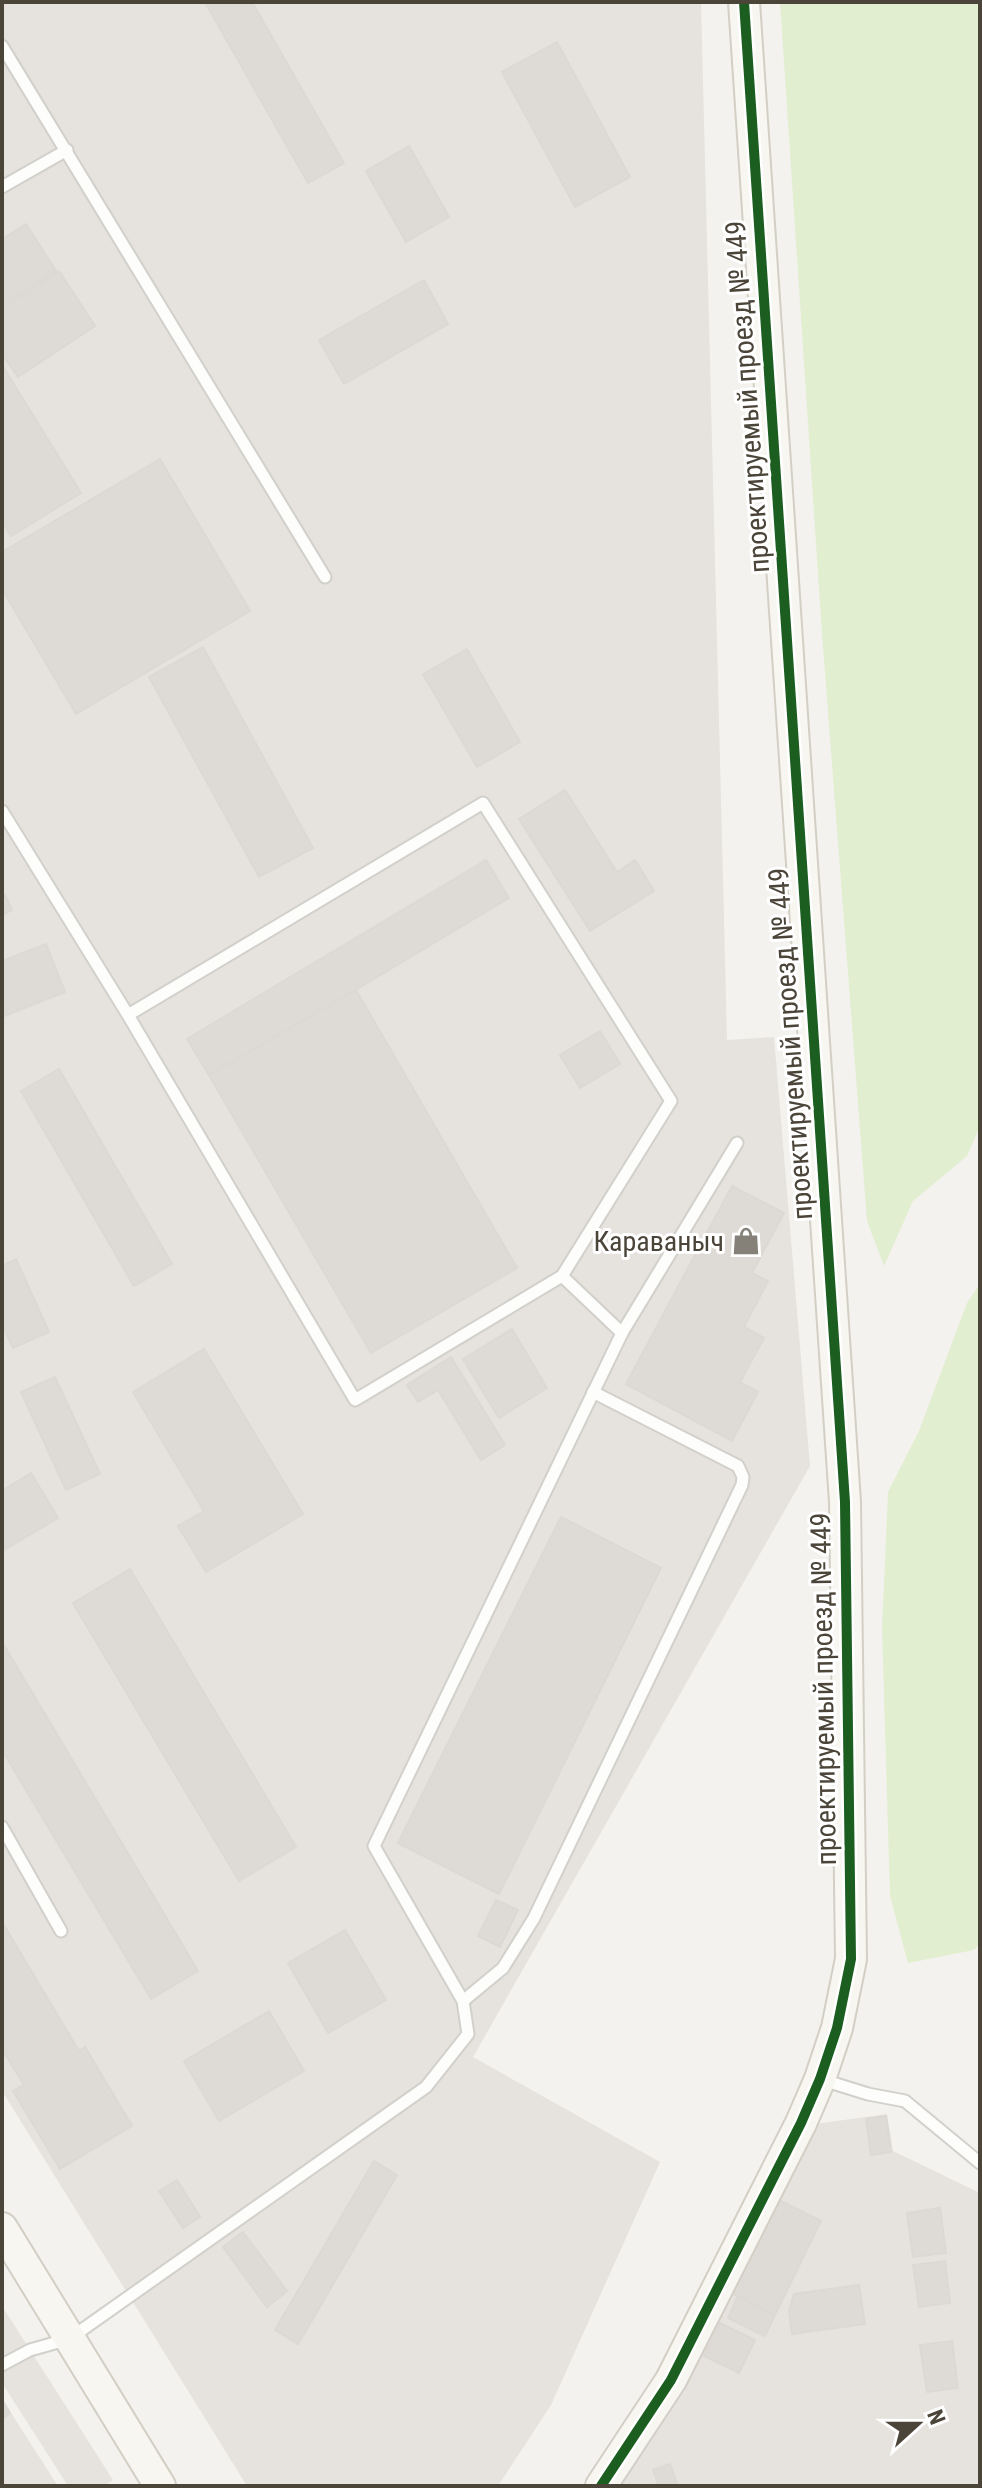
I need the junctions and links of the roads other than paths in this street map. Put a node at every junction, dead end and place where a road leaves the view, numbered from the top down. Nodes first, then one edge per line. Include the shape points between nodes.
1 (744, 2) edge
2 (2, 46) edge
3 (67, 150) junction
4 (2, 187) edge
5 (325, 577) dead end
6 (2, 811) edge
7 (128, 1015) junction
8 (737, 1143) dead end
9 (562, 1276) junction
10 (622, 1333) junction
11 (593, 1392) junction
12 (2, 1827) edge
13 (61, 1931) dead end
14 (463, 2001) junction
15 (820, 2079) junction
16 (980, 2163) edge
17 (2, 2228) edge
18 (69, 2339) junction
19 (2, 2365) edge
20 (160, 2486) edge
21 (601, 2486) edge

1 - 15 street, проектируемый проезд № 449 via 845,1502 851,1959
2 - 3 lane
3 - 4 lane
3 - 5 lane
6 - 7 lane
7 - 9 lane via 355,1400
7 - 9 lane via 483,803 671,1101
8 - 10 lane
9 - 10 lane
10 - 11 lane
11 - 14 lane via 374,1846
11 - 14 lane via 738,1466 742,1485 534,1918 503,1968
12 - 13 lane
14 - 18 lane via 468,2034 426,2087
15 - 16 lane via 905,2101
15 - 21 street, проектируемый проезд № 449 via 671,2380
17 - 18 street
18 - 19 lane
18 - 20 street

